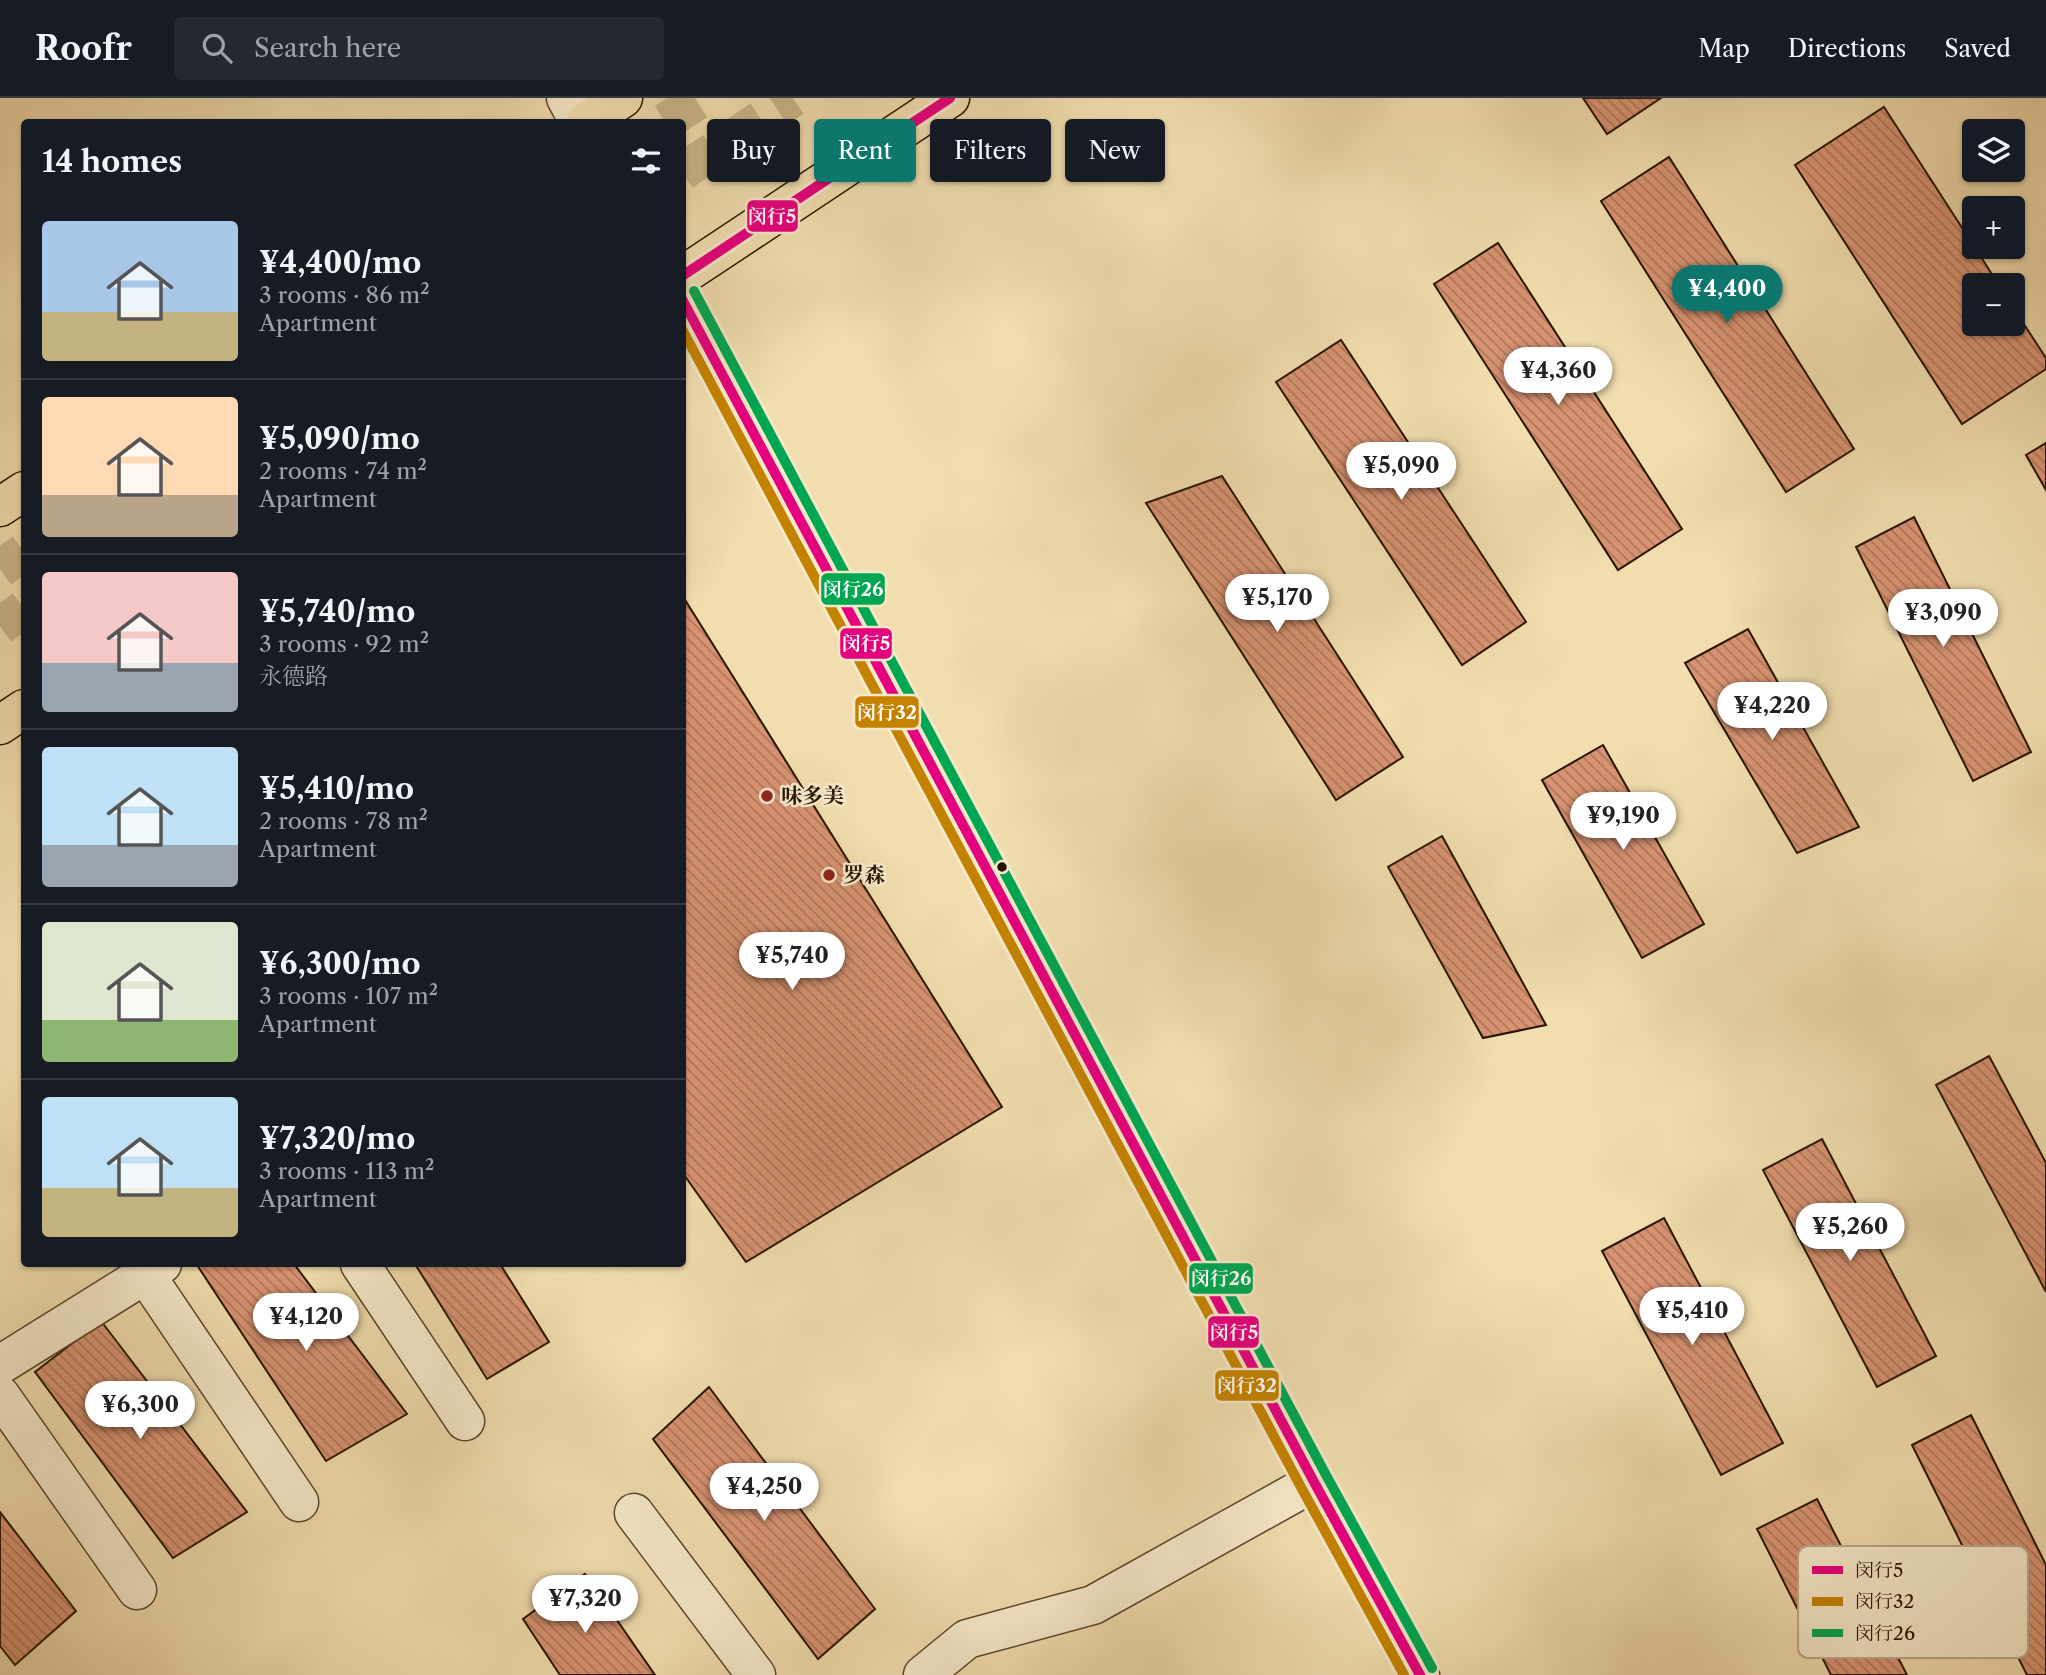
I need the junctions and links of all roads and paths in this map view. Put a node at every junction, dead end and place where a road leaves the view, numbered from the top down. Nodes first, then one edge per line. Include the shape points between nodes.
1 (566, 98) edge
2 (623, 98) edge
3 (950, 98) edge
4 (577, 119) edge
5 (591, 119) edge
6 (686, 273) edge
7 (686, 305) edge
8 (21, 493) edge
9 (0, 507) edge
10 (21, 711) edge
11 (0, 725) edge
12 (362, 1267) edge
13 (154, 1269) edge
14 (0, 1365) edge
15 (0, 1395) edge
16 (465, 1421) dead end
17 (1314, 1482) junction
18 (299, 1502) dead end
19 (634, 1513) dead end
20 (137, 1591) dead end
21 (756, 1675) edge
22 (923, 1675) edge
23 (1420, 1675) edge

1 - 4 street
2 - 5 main road
3 - 6 main road
7 - 17 street
8 - 9 main road
10 - 11 main road
12 - 16 street
13 - 14 street
13 - 18 street
15 - 20 street
17 - 22 street via 1093,1605 967,1639
17 - 23 street
19 - 21 street

